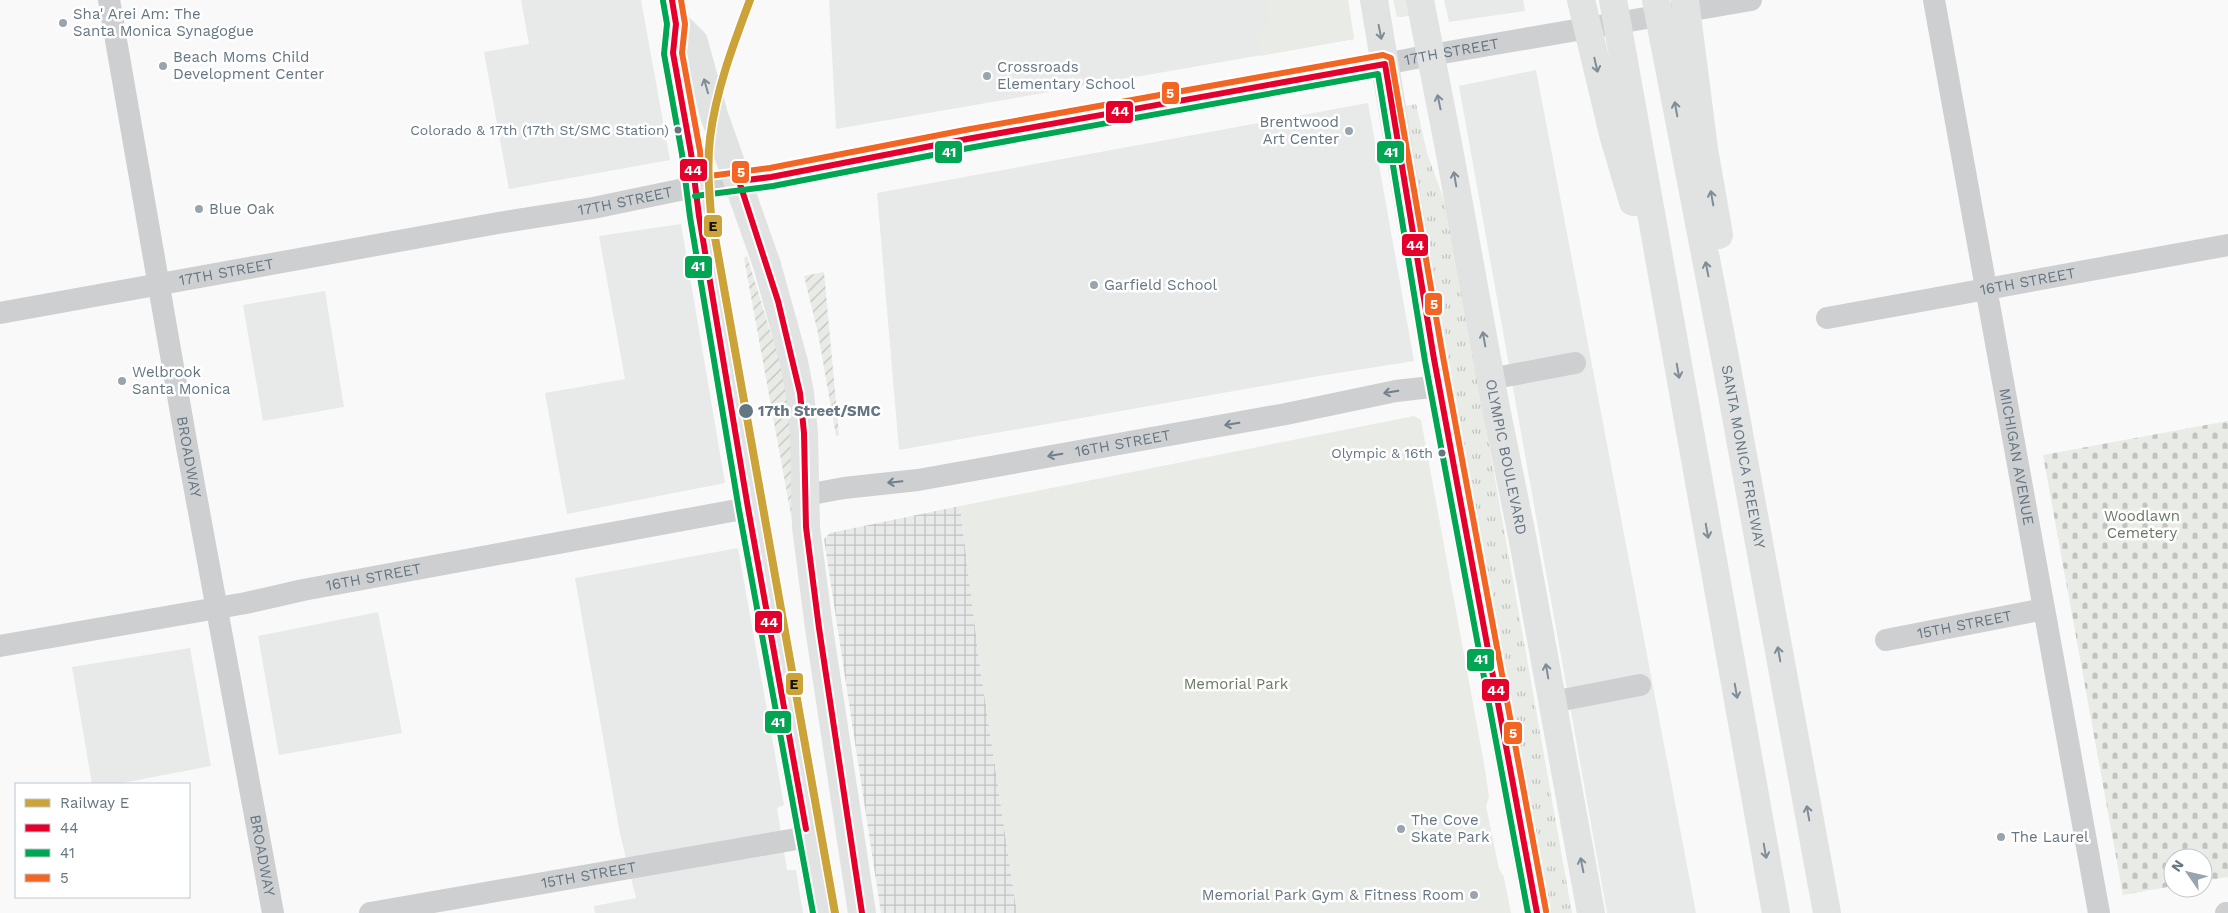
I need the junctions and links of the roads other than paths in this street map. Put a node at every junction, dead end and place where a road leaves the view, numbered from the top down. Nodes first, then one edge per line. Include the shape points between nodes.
1 (109, 0) edge
2 (1374, 0) edge
3 (1420, 0) edge
4 (1581, 0) edge
5 (1613, 0) edge
6 (1656, 0) edge
7 (1685, 0) edge
8 (1934, 0) edge
9 (1748, 1) edge
10 (674, 12) edge
11 (1431, 55) junction
12 (1385, 64) junction
13 (739, 181) junction
14 (694, 187) junction
15 (2228, 244) edge
16 (160, 285) junction
17 (1986, 290) junction
18 (0, 313) edge
19 (1827, 318) dead end
20 (1669, 323) junction
21 (1575, 364) dead end
22 (1727, 368) junction
23 (1490, 378) junction
24 (1440, 386) junction
25 (806, 495) junction
26 (748, 508) junction
27 (218, 608) junction
28 (2044, 609) junction
29 (1886, 640) dead end
30 (0, 646) edge
31 (1640, 686) dead end
32 (1552, 702) junction
33 (808, 838) junction
34 (273, 913) edge
35 (370, 913) edge
36 (822, 913) edge
37 (862, 913) edge
38 (1537, 913) edge
39 (1591, 913) edge
40 (1776, 913) edge
41 (1827, 913) edge
42 (2099, 913) edge

1 - 16 street, BROADWAY
2 -> 12 main road
3 - 11 main road, OLYMPIC BOULEVARD
4 -> 20 main road via 1613,134
5 - 20 main road
22 -> 6 main road, SANTA MONICA FREEWAY
22 -> 7 main road via 1731,302 1704,148
8 - 17 street, MICHIGAN AVENUE
9 - 11 street, 17TH STREET
13 -> 10 main road via 714,115 694,42
10 - 14 main road via 673,53
11 - 12 street, 17TH STREET
23 -> 11 main road, OLYMPIC BOULEVARD
12 - 13 street, 17TH STREET
12 - 24 main road
13 - 14 street, 17TH STREET
13 - 25 main road via 778,300 794,362 804,433
14 - 16 street, 17TH STREET
14 - 26 main road
15 - 17 street, 16TH STREET
16 - 18 street, 17TH STREET
16 - 27 street, BROADWAY
17 - 19 street, 16TH STREET
17 - 28 street, MICHIGAN AVENUE
20 -> 40 main road
21 - 23 street
41 -> 22 main road, SANTA MONICA FREEWAY
32 -> 23 main road, OLYMPIC BOULEVARD
24 -> 25 street, 16TH STREET via 1396,391 918,480
24 - 38 main road
25 - 37 main road via 806,527 818,619
26 - 27 street, 16TH STREET
26 - 33 main road
27 - 30 street, 16TH STREET
27 - 34 street, BROADWAY
28 - 29 street, 15TH STREET
28 - 42 street, MICHIGAN AVENUE
31 - 32 street
39 -> 32 main road, OLYMPIC BOULEVARD
33 - 35 street, 15TH STREET
33 - 36 main road

